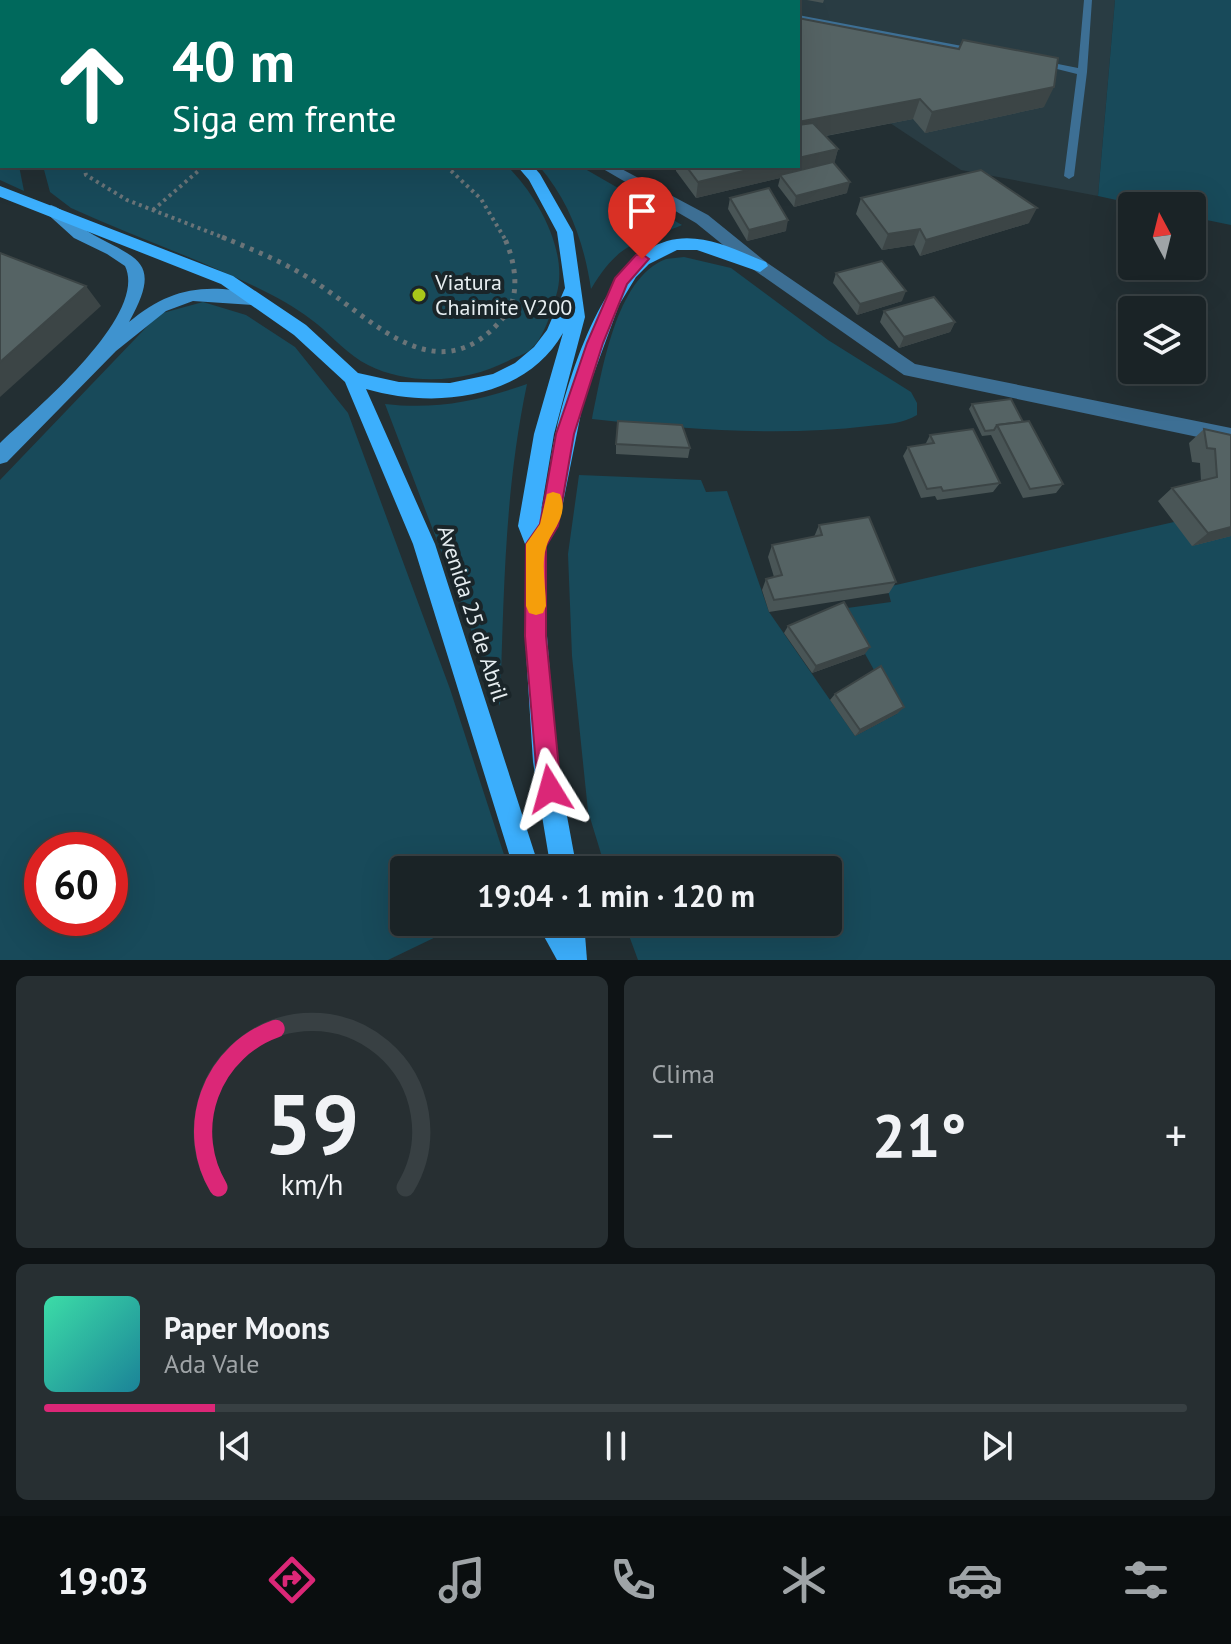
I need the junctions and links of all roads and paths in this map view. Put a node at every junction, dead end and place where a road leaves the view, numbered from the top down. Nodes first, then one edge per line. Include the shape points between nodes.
1 (1088, 0) edge
2 (800, 18) edge
3 (992, 55) edge
4 (1022, 60) edge
5 (1082, 72) junction
6 (84, 168) edge
7 (202, 168) edge
8 (448, 168) edge
9 (526, 168) edge
10 (609, 168) edge
11 (1069, 176) dead end
12 (0, 191) edge
13 (51, 210) junction
14 (153, 210) junction
15 (760, 266) junction
16 (572, 288) junction
17 (253, 299) junction
18 (110, 346) junction
19 (352, 378) junction
20 (1231, 436) edge
21 (0, 456) edge
22 (536, 544) junction
23 (523, 856) edge
24 (562, 856) edge
25 (558, 936) edge
26 (571, 936) edge
27 (573, 960) edge

1 - 5 lane
2 - 3 lane
4 - 5 lane
5 - 11 lane
6 - 14 path via 98,186
7 - 14 path
8 - 14 path via 482,197 503,233 515,268 515,300 501,325 473,345 447,352 390,336 297,271
9 - 16 main road, Avenida 25 de Abril via 565,232
10 - 15 street via 702,219
12 - 13 main road, Avenida 25 de Abril
13 - 17 main road, Avenida 25 de Abril via 227,280
13 - 18 main road via 81,234 112,246 129,260 135,277 133,300
15 - 20 street via 910,370
15 - 22 main road via 695,244 664,248 642,259 621,281 565,434 549,526
16 - 19 main road, Avenida 25 de Abril via 555,331 540,352 498,380 426,391 378,387
16 - 22 main road, Avenida 25 de Abril via 576,317 544,434 528,526
17 - 18 main road via 199,292 178,297
17 - 19 main road, Avenida 25 de Abril via 300,330
18 - 21 main road
19 - 23 main road, Avenida 25 de Abril via 424,544
22 - 24 main road, Avenida 25 de Abril via 545,762
25 - 27 main road
26 - 27 main road

